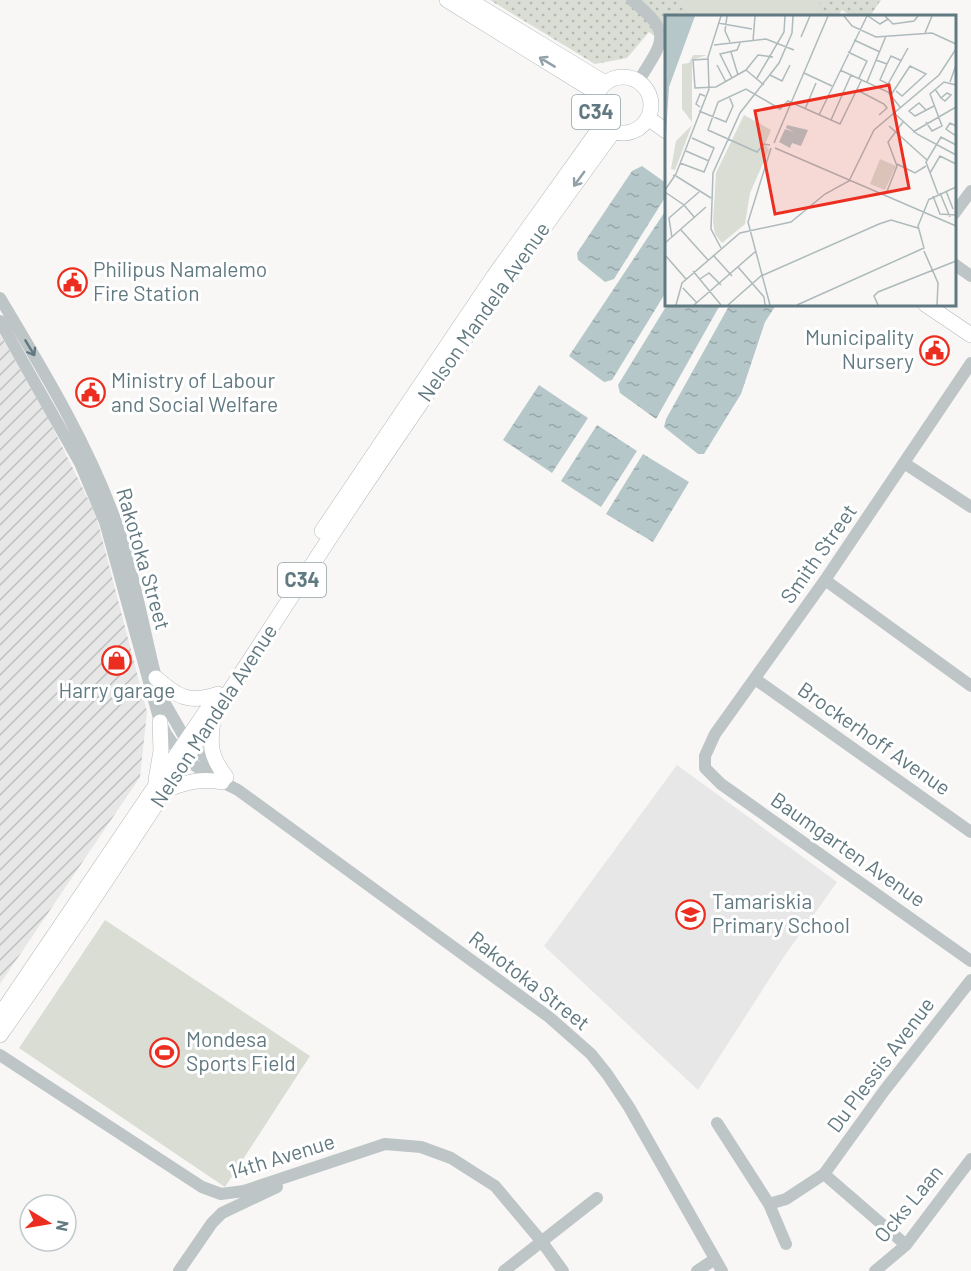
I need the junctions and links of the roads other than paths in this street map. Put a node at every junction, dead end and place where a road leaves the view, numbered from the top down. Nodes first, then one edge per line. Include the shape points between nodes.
1 (447, 0) edge
2 (469, 0) edge
3 (632, 0) edge
4 (639, 80) junction
5 (601, 88) junction
6 (648, 118) junction
7 (608, 128) junction
8 (665, 130) edge
9 (971, 191) edge
10 (956, 211) edge
11 (956, 265) edge
12 (971, 276) edge
13 (0, 298) edge
14 (928, 306) edge
15 (0, 321) edge
16 (971, 335) edge
17 (971, 363) edge
18 (904, 463) junction
19 (971, 507) edge
20 (825, 580) junction
21 (156, 678) junction
22 (755, 679) junction
23 (971, 686) edge
24 (218, 694) junction
25 (213, 718) junction
26 (160, 722) junction
27 (186, 750) junction
28 (705, 768) joint
29 (224, 779) junction
30 (161, 790) junction
31 (971, 832) edge
32 (971, 961) edge
33 (971, 980) edge
34 (0, 1015) edge
35 (0, 1035) edge
36 (0, 1055) edge
37 (717, 1123) dead end
38 (971, 1159) edge
39 (322, 1166) junction
40 (824, 1174) junction
41 (597, 1198) dead end
42 (769, 1204) junction
43 (542, 1242) junction
44 (786, 1244) dead end
45 (906, 1245) junction
46 (715, 1259) junction
47 (179, 1271) edge
48 (504, 1271) edge
49 (563, 1271) edge
50 (697, 1271) edge
51 (722, 1271) edge
52 (876, 1271) edge

5 -> 1 main road, C34
2 - 5 main road, C34
3 - 4 street via 652,16 660,38 657,52
4 - 5 main road, C34 via 620,76
4 - 6 main road, C34 via 651,97
5 - 7 main road, C34 via 595,109
6 - 7 main road, C34 via 633,132
6 - 8 main road, C34
7 - 24 main road, Nelson Mandela Avenue / C34 via 494,276 394,422
7 -> 25 main road, Nelson Mandela Avenue / C34
9 - 10 street
11 - 12 street
13 -> 21 street, Rakotoka Street via 39,363 105,494 117,525
14 - 16 main road
15 - 26 street, Rakotoka Street via 80,464 105,522
17 - 18 street, Smith Street
18 - 19 street
18 - 20 street, Smith Street
20 - 22 street, Smith Street
20 - 23 street
21 - 24 main road via 183,698
21 - 27 street, Rakotoka Street
22 - 28 street, Smith Street via 715,734 705,756
22 - 31 street, Brockerhoff Avenue
24 - 27 main road, Nelson Mandela Avenue / C34
25 - 27 main road, Nelson Mandela Avenue / C34
25 - 29 main road via 211,748
26 - 27 street, Rakotoka Street via 167,737
26 - 30 main road
27 - 29 street, Rakotoka Street
27 - 30 main road, Nelson Mandela Avenue / C34
28 - 32 street, Baumgarten Avenue via 721,784
29 - 30 main road via 194,781
29 - 46 street, Rakotoka Street via 549,1017 591,1054 629,1107
30 - 34 main road, Nelson Mandela Avenue / C34
30 - 35 main road, Nelson Mandela Avenue / C34
33 - 40 street, Du Plessis Avenue
36 - 39 street, 14th Avenue via 202,1187 221,1194 244,1191
37 - 42 street
38 - 45 street, Ocks Laan
39 - 43 street, 14th Avenue via 386,1144 421,1147 451,1158 495,1186
39 - 47 street via 222,1213
40 - 42 street, Du Plessis Avenue via 786,1199
40 - 45 street
41 - 43 street
42 - 44 street
43 - 48 street
43 - 49 street, 14th Avenue
45 - 52 street, Ocks Laan
46 - 50 street
46 - 51 street, Rakotoka Street

